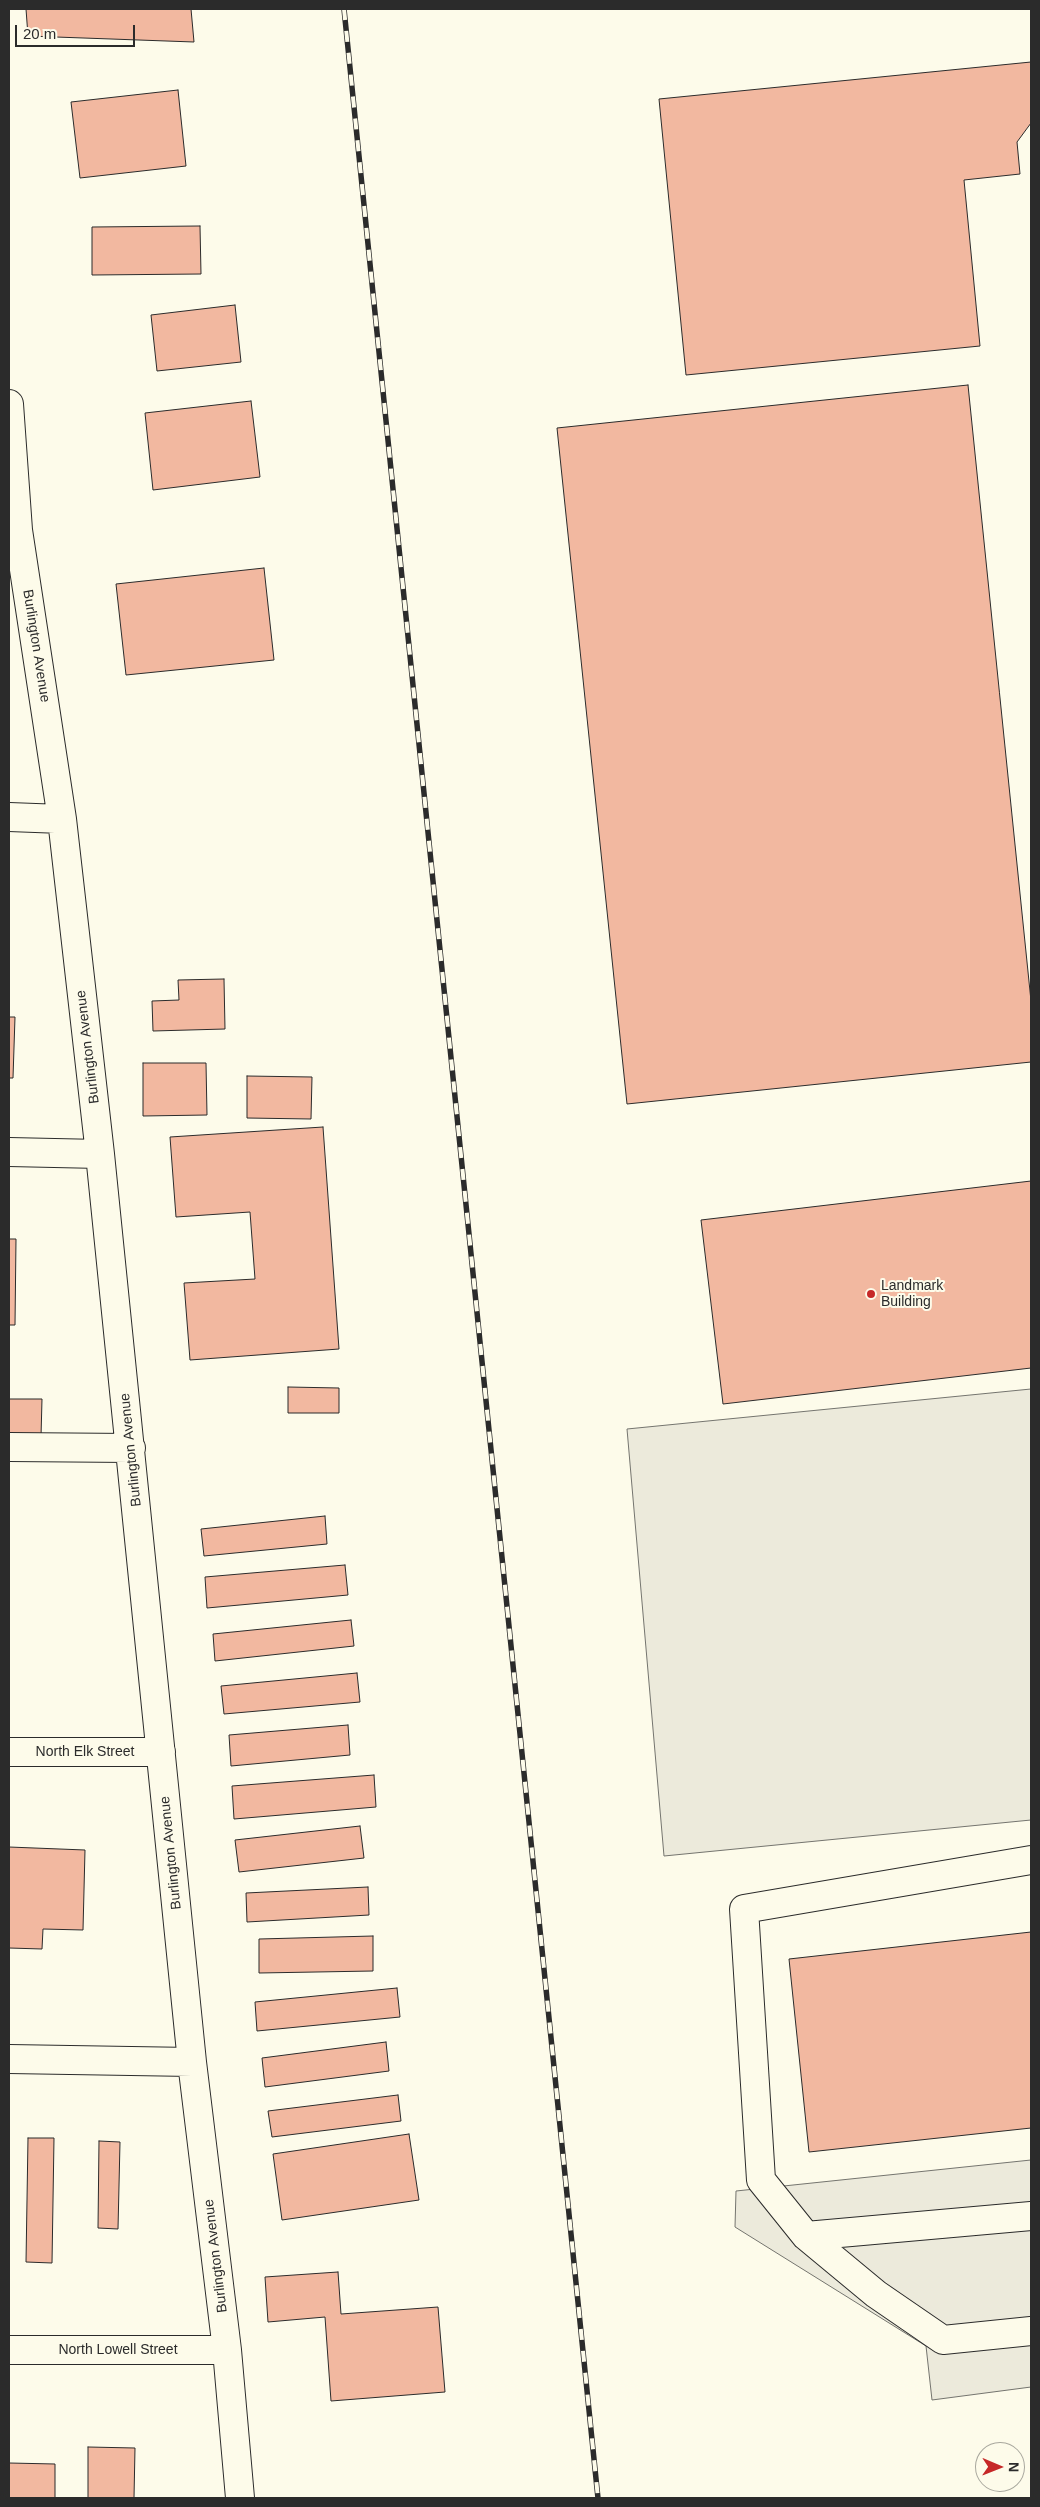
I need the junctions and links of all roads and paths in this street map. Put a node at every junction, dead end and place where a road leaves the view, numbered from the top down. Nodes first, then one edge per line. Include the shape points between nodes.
1 (9, 404) edge
2 (14, 530) edge
3 (9, 817) edge
4 (62, 819) junction
5 (9, 1152) edge
6 (100, 1154) junction
7 (9, 1447) edge
8 (131, 1448) junction
9 (9, 1752) edge
10 (161, 1752) junction
11 (1031, 1860) edge
12 (9, 2059) edge
13 (192, 2062) junction
14 (1031, 2216) edge
15 (806, 2236) junction
16 (1031, 2331) edge
17 (9, 2350) edge
18 (227, 2350) junction
19 (240, 2498) edge

1 - 2 street, Burlington Avenue
2 - 4 street, Burlington Avenue
3 - 4 street
4 - 6 street, Burlington Avenue
5 - 6 street
6 - 8 street, Burlington Avenue
7 - 8 street
8 - 10 street, Burlington Avenue
9 - 10 street, North Elk Street
10 - 13 street, Burlington Avenue
11 - 15 street via 744,1909 761,2180
12 - 13 street
13 - 18 street, Burlington Avenue
14 - 15 street
15 - 16 street via 876,2294 943,2340
17 - 18 street, North Lowell Street
18 - 19 street, Burlington Avenue

